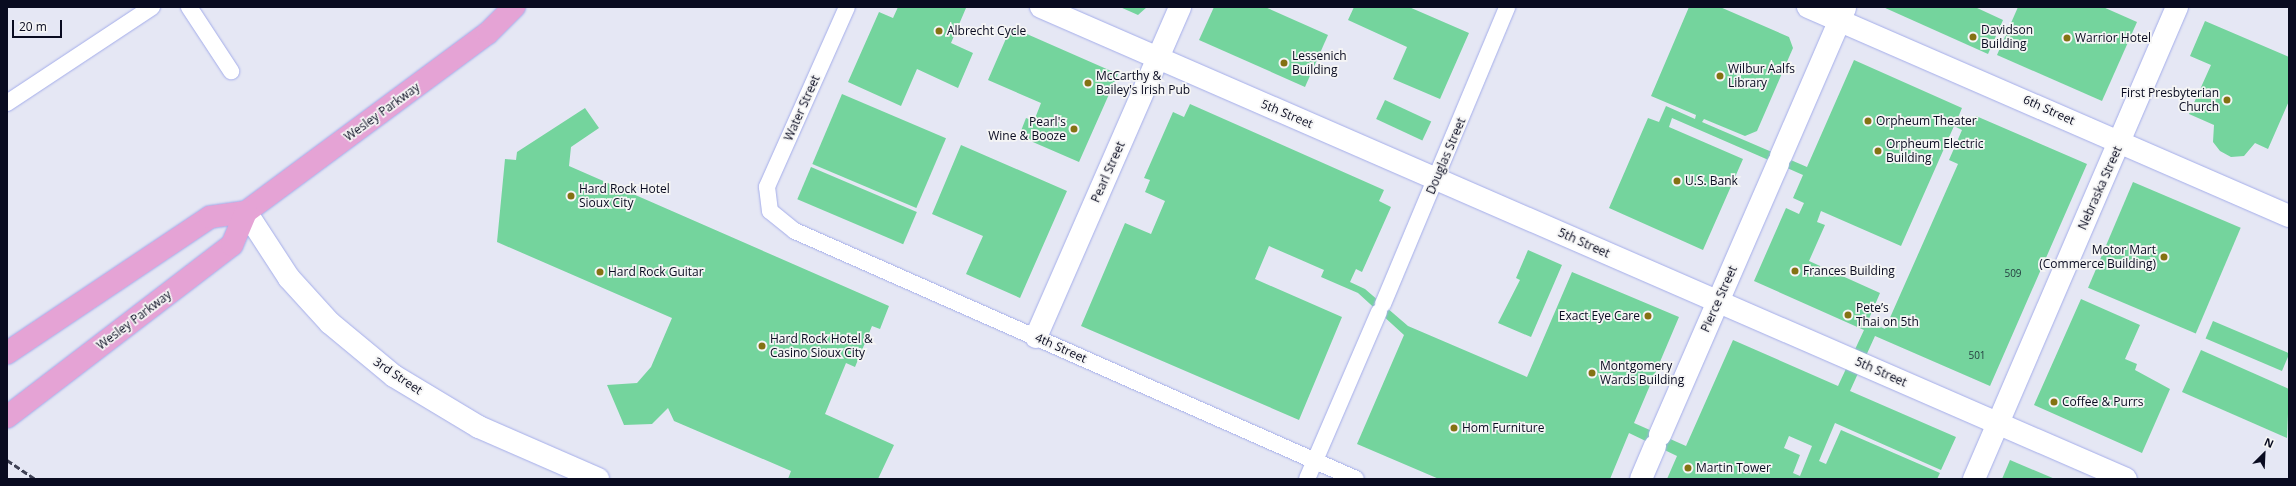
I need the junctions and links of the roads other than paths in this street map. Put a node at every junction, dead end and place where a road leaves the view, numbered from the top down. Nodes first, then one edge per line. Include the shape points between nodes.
1 (152, 7) edge
2 (189, 7) edge
3 (514, 7) edge
4 (847, 7) edge
5 (1041, 7) edge
6 (1180, 7) edge
7 (1507, 7) edge
8 (1808, 7) edge
9 (2177, 7) edge
10 (1843, 14) edge
11 (1158, 58) junction
12 (230, 71) dead end
13 (7, 103) edge
14 (2120, 142) junction
15 (1437, 179) junction
16 (770, 210) joint
17 (246, 212) junction
18 (2289, 216) edge
19 (1718, 301) junction
20 (1036, 337) junction
21 (7, 353) edge
22 (7, 417) edge
23 (1997, 424) junction
24 (1315, 461) junction
25 (598, 479) edge
26 (1307, 479) edge
27 (1356, 479) edge
28 (1641, 479) edge
29 (1974, 479) edge
30 (2126, 479) edge

1 - 13 street
2 - 12 street
3 - 17 main road, Wesley Parkway via 488,33
4 - 16 street, Water Street via 767,187
5 - 11 main road, 5th Street
6 - 11 main road, Pearl Street
7 - 15 street, Douglas Street
8 - 10 main road, 6th Street
9 - 14 main road, Nebraska Street
10 - 14 main road, 6th Street
10 - 19 main road, Pierce Street
11 - 15 main road, 5th Street
11 - 20 main road, Pearl Street
14 - 18 main road, 6th Street
14 - 23 main road, Nebraska Street
15 - 19 main road, 5th Street
15 - 24 street, Douglas Street
16 - 20 street, 4th Street via 795,231
17 - 21 main road, Wesley Parkway via 210,217
17 - 22 main road, Wesley Parkway via 232,245
17 - 25 main road, 3rd Street via 289,278 330,323 394,376 479,427
19 - 23 main road, 5th Street
19 - 28 main road, Pierce Street
20 - 24 street, 4th Street
23 - 29 main road, Nebraska Street
23 - 30 main road, 5th Street
24 - 26 street, Douglas Street
24 - 27 street, 4th Street

